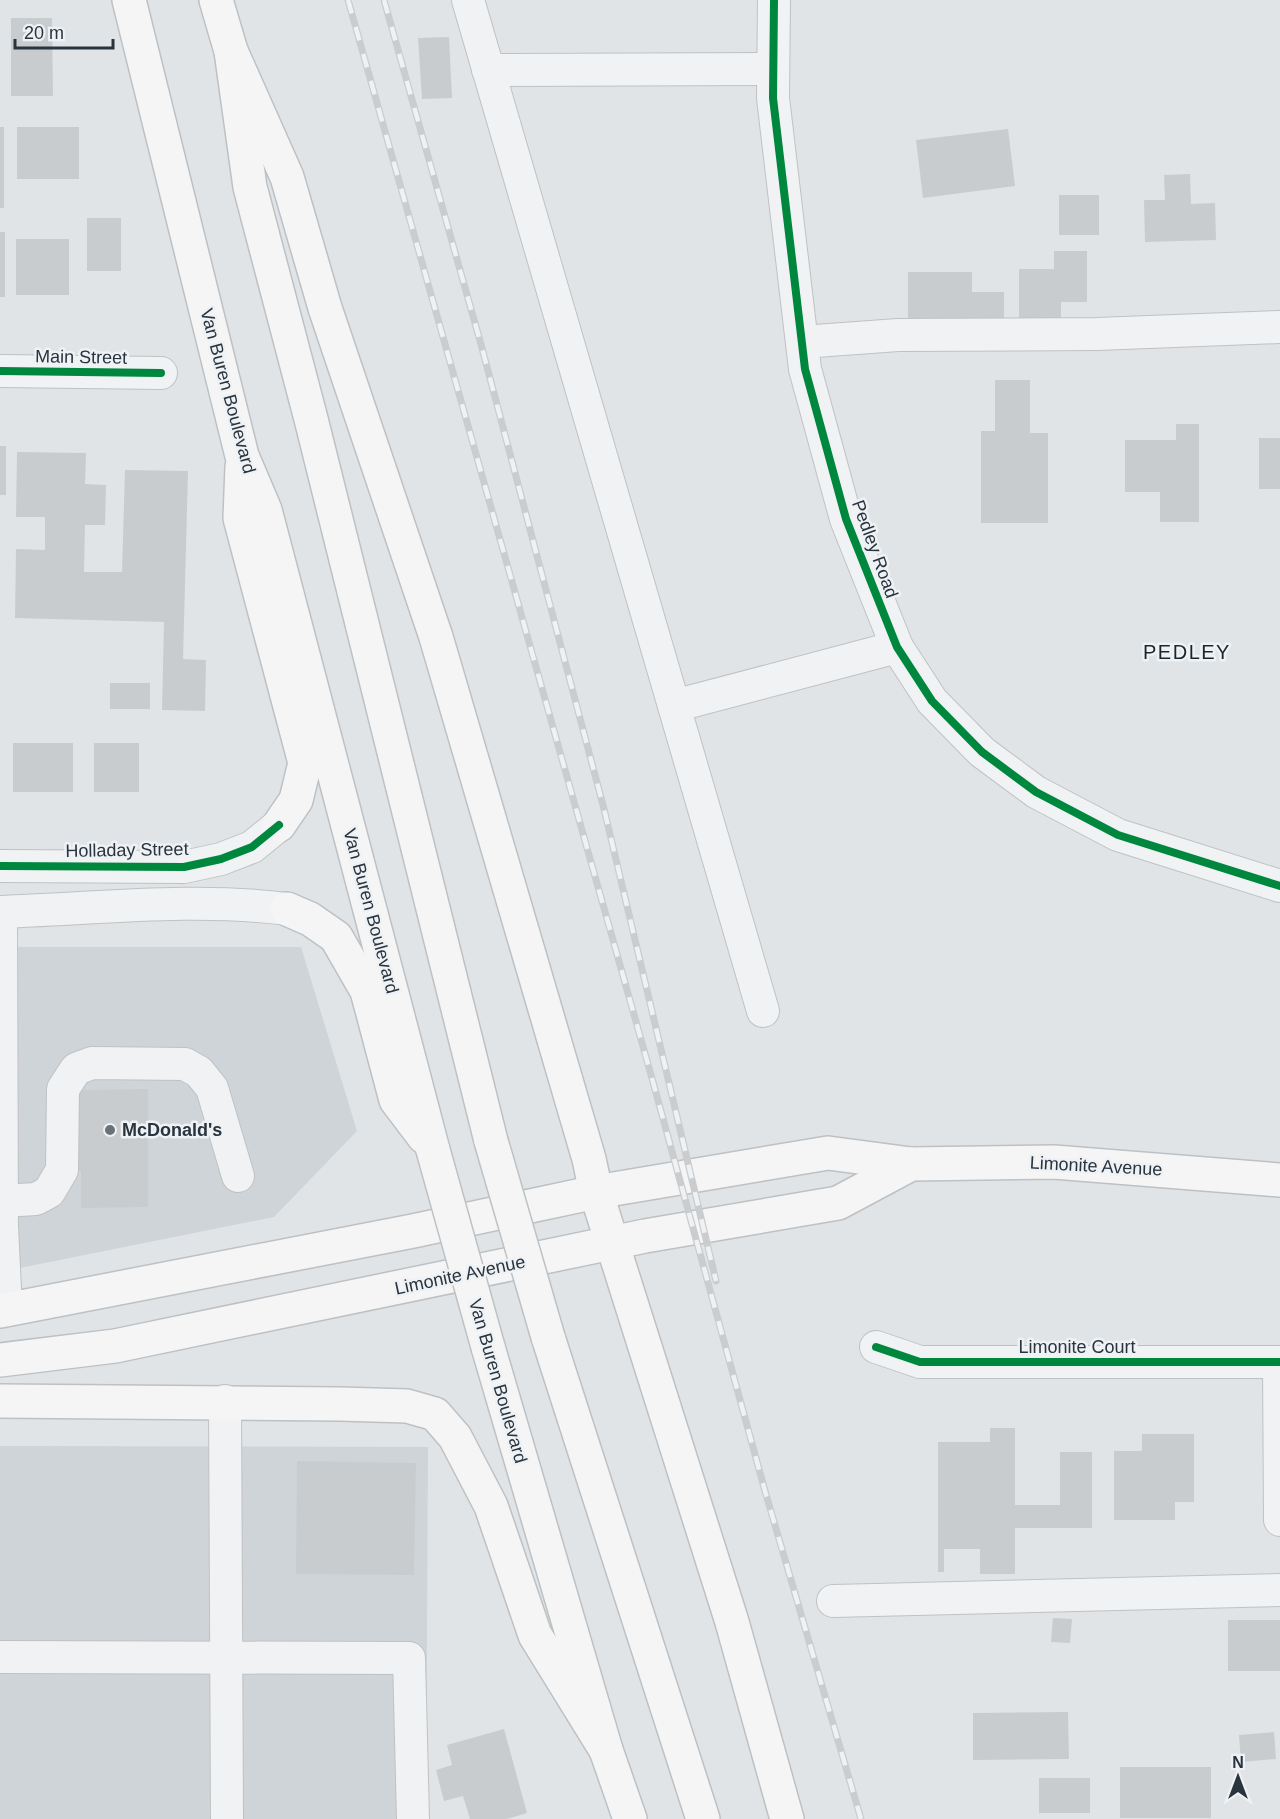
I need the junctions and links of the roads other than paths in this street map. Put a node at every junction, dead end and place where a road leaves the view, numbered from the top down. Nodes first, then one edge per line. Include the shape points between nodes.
1 (129, 0) edge
2 (216, 0) edge
3 (468, 0) edge
4 (774, 0) edge
5 (231, 51) junction
6 (773, 69) junction
7 (488, 70) junction
8 (1280, 327) edge
9 (802, 342) junction
10 (0, 371) edge
11 (161, 373) dead end
12 (242, 456) junction
13 (897, 648) junction
14 (674, 706) junction
15 (279, 825) joint
16 (0, 866) edge
17 (1280, 886) edge
18 (288, 909) joint
19 (1, 912) edge
20 (763, 1011) dead end
21 (1, 1084) edge
22 (433, 1150) junction
23 (912, 1164) junction
24 (238, 1176) dead end
25 (1280, 1180) edge
26 (596, 1192) junction
27 (2, 1201) junction
28 (612, 1244) junction
29 (3, 1310) edge
30 (876, 1347) dead end
31 (0, 1360) edge
32 (1280, 1362) edge
33 (0, 1401) edge
34 (225, 1401) junction
35 (1280, 1520) edge
36 (1280, 1590) edge
37 (833, 1601) dead end
38 (0, 1657) edge
39 (225, 1657) junction
40 (606, 1750) junction
41 (227, 1819) edge
42 (413, 1819) edge
43 (630, 1819) edge
44 (703, 1819) edge
45 (786, 1819) edge

1 - 12 main road, Van Buren Boulevard
2 - 5 main road
3 - 7 street
4 - 6 street, Pedley Road
5 - 26 main road via 287,177 325,308 436,637
5 - 44 main road, bridge via 250,187 491,1141 548,1337
6 - 7 street
6 - 9 street, Pedley Road via 773,98
7 - 14 street
8 - 9 street via 1097,334 898,335
9 - 13 street, Pedley Road via 805,369 846,519
10 - 11 street, Main Street
12 - 15 main road via 240,518 305,762 297,800
12 - 22 main road, Van Buren Boulevard via 265,510
13 - 14 street
13 - 17 street, Pedley Road via 932,702 982,752 1036,792 1118,835
14 - 20 street
15 - 16 street, Holladay Street via 252,847 184,867
18 - 19 street via 207,904
18 - 22 main road via 336,937 367,991 396,1100
19 - 21 street
21 - 27 street
22 - 40 main road, Van Buren Boulevard, bridge
23 - 25 main road, Limonite Avenue via 1054,1162
23 - 26 main road, Limonite Avenue via 828,1154
23 - 28 main road, Limonite Avenue via 838,1203
24 - 27 street via 212,1088 199,1072 185,1064 92,1063 76,1069 63,1089 62,1170 49,1192 36,1199
26 - 28 main road
26 - 29 main road, Limonite Avenue
27 - 29 street
28 - 31 main road, Limonite Avenue via 115,1346
28 - 45 main road via 732,1622
30 - 32 street, Limonite Court via 921,1362
32 - 35 street
33 - 34 main road
34 - 39 street
34 - 40 main road via 407,1406 435,1414 455,1437 491,1506 535,1635
36 - 37 street
38 - 39 street
39 - 41 street
39 - 42 street via 409,1658
40 - 43 main road, Van Buren Boulevard

